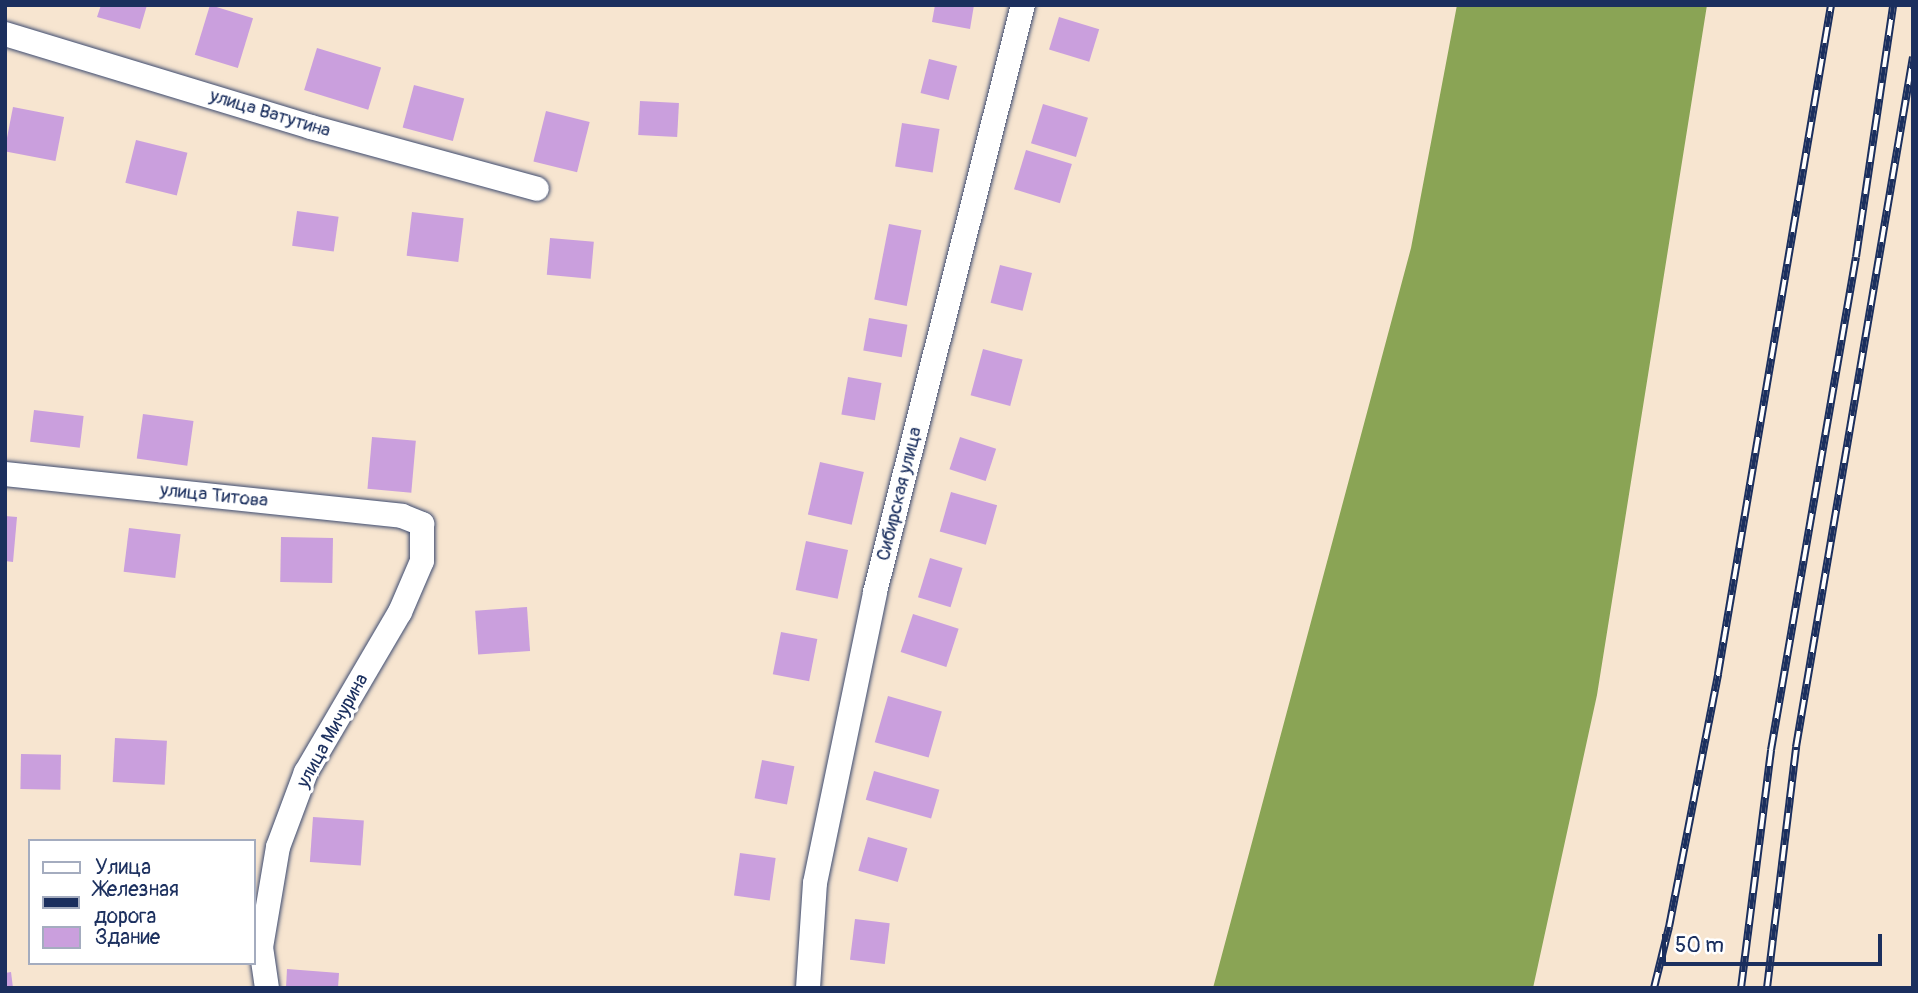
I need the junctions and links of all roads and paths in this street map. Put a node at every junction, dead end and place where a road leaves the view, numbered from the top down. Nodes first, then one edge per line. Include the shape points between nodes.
1 (1023, 5) edge
2 (5, 34) edge
3 (537, 190) dead end
4 (5, 474) edge
5 (422, 524) joint
6 (267, 988) edge
7 (808, 988) edge

1 - 7 street, Сибирская улица via 875,592 815,883
2 - 3 street, улица Ватутина
4 - 5 street, улица Титова via 402,516
5 - 6 street, улица Мичурина via 422,561 400,612 306,772 278,847 261,947

